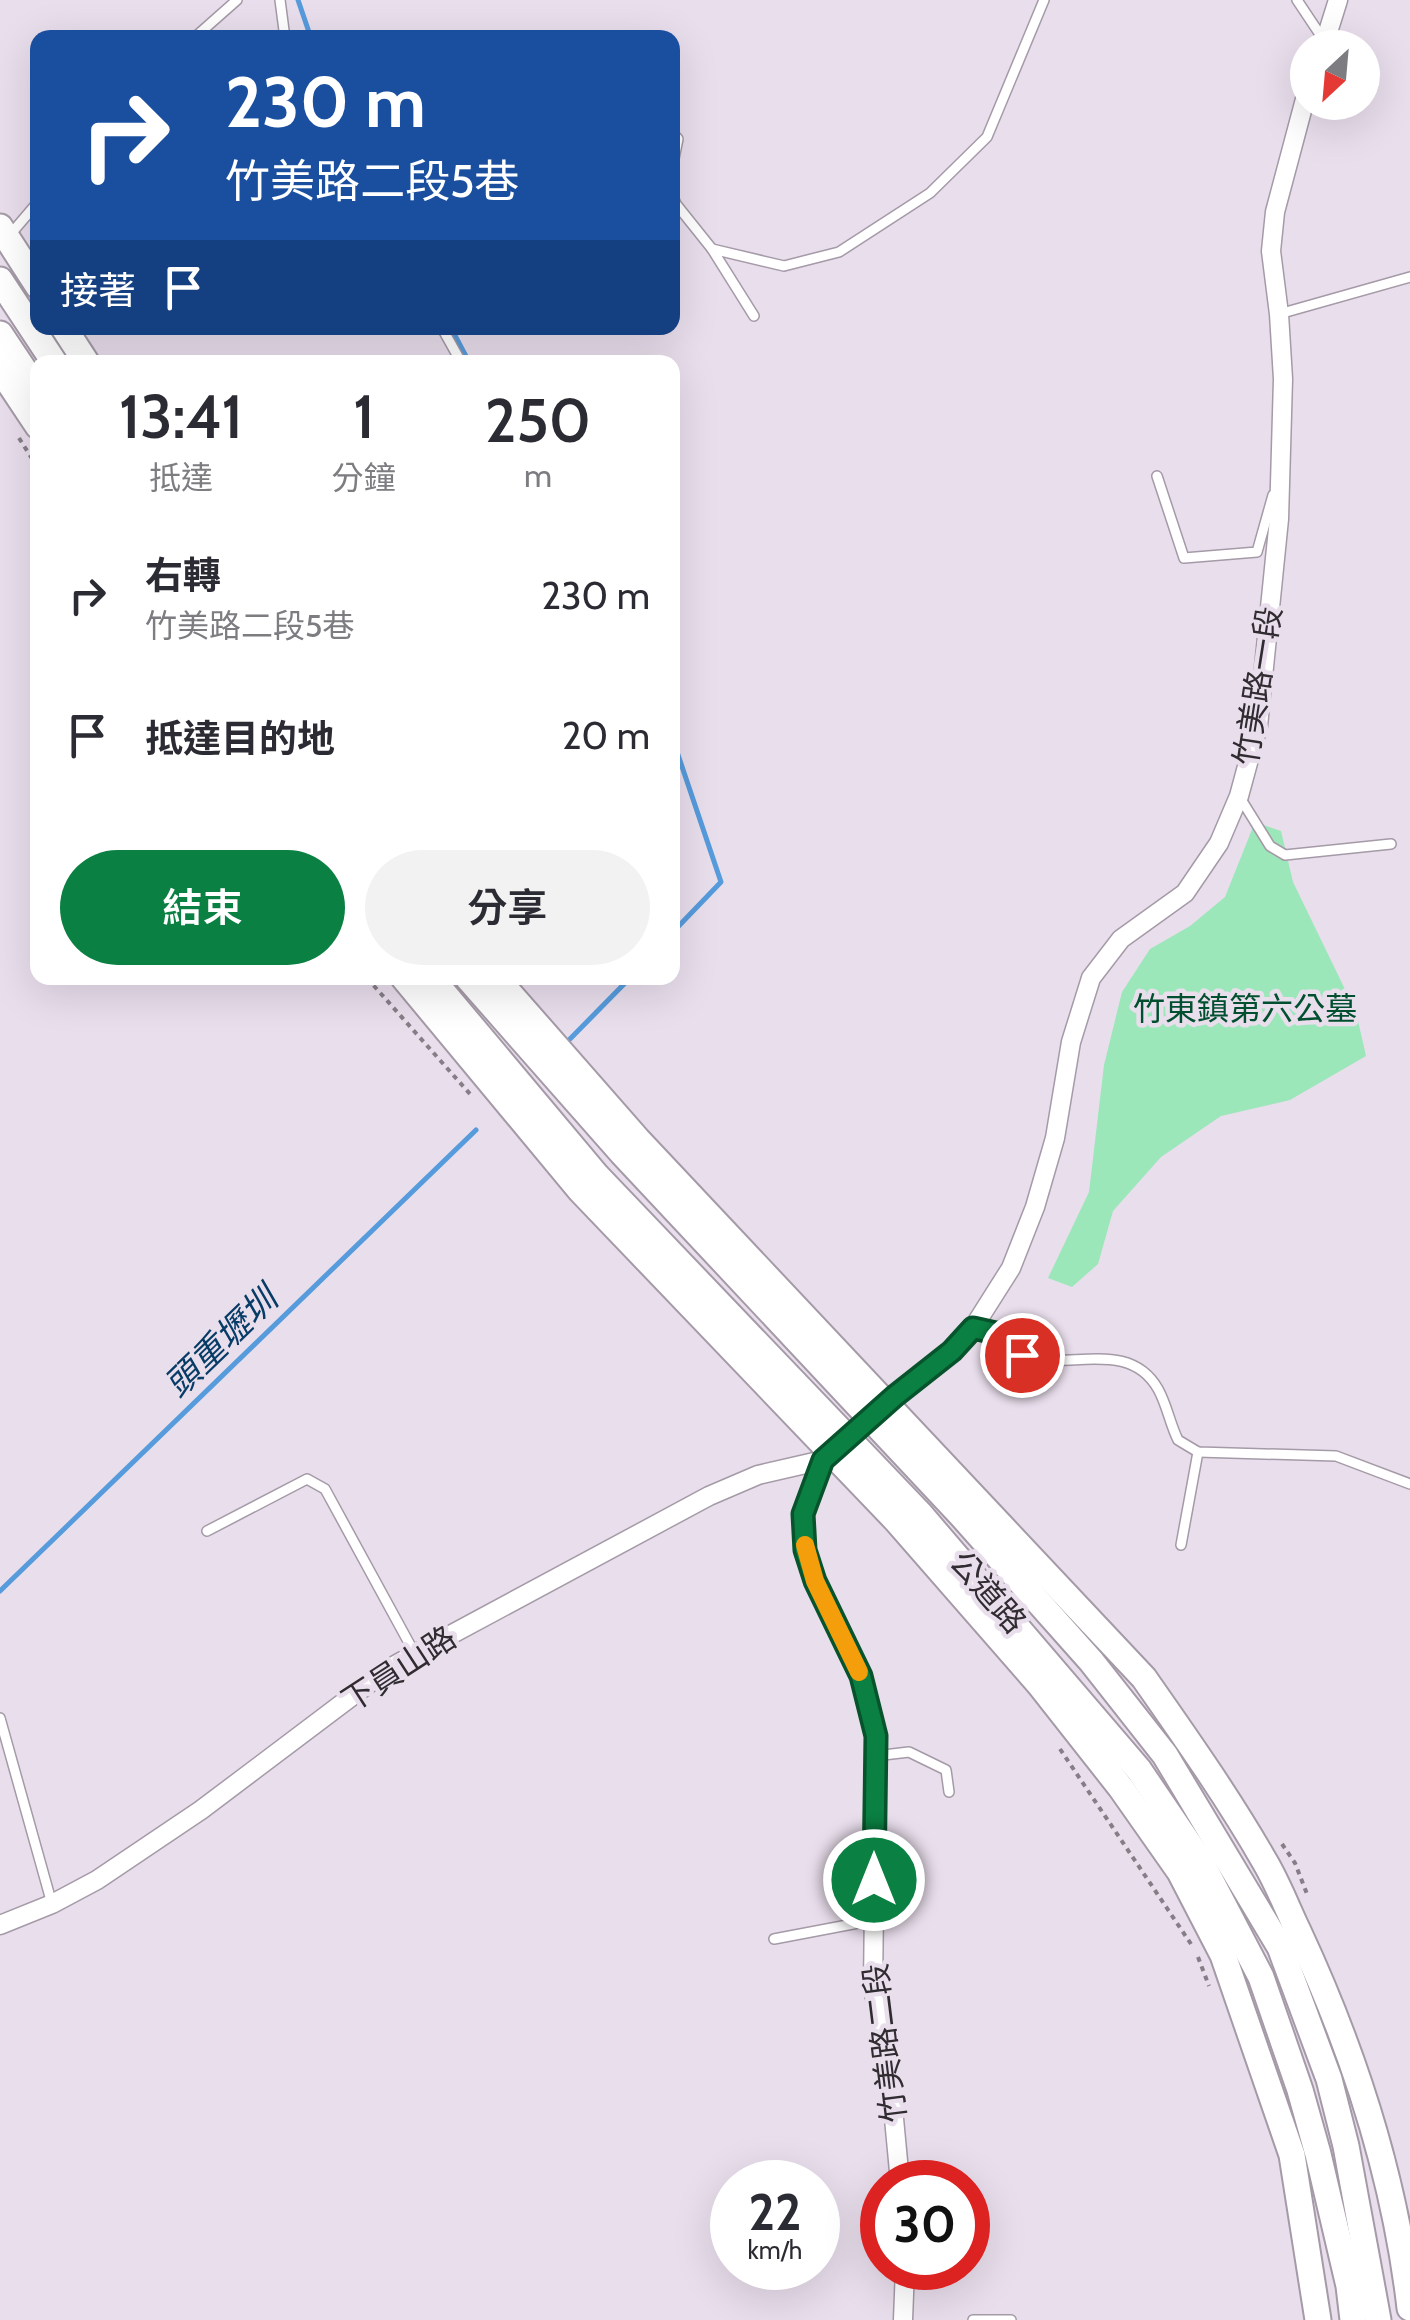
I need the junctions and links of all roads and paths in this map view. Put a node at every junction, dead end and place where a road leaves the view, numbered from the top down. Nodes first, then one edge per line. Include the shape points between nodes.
1 (237, 0) edge
2 (280, 0) edge
3 (1044, 0) edge
4 (1296, 0) edge
5 (1338, 0) edge
6 (203, 30) edge
7 (284, 30) edge
8 (1315, 30) edge
9 (1329, 30) edge
10 (1299, 120) edge
11 (680, 209) edge
12 (30, 210) edge
13 (2, 237) edge
14 (712, 250) junction
15 (30, 275) edge
16 (1410, 277) edge
17 (0, 280) edge
18 (1280, 314) junction
19 (754, 316) dead end
20 (30, 326) edge
21 (0, 334) edge
22 (0, 369) edge
23 (30, 379) edge
24 (30, 414) edge
25 (1280, 474) junction
26 (1157, 476) dead end
27 (1239, 796) junction
28 (1390, 844) dead end
29 (373, 985) edge
30 (410, 985) edge
31 (437, 985) edge
32 (474, 985) edge
33 (502, 985) edge
34 (473, 1098) dead end
35 (973, 1328) junction
36 (879, 1410) junction
37 (834, 1451) junction
38 (1198, 1452) junction
39 (1410, 1484) edge
40 (207, 1531) dead end
41 (1181, 1545) dead end
42 (415, 1654) junction
43 (0, 1718) edge
44 (1052, 1736) dead end
45 (875, 1756) junction
46 (949, 1792) dead end
47 (52, 1904) junction
48 (874, 1920) junction
49 (0, 1925) edge
50 (774, 1938) dead end
51 (1209, 1986) dead end
52 (898, 2160) edge
53 (904, 2290) edge
54 (1410, 2308) edge
55 (903, 2320) edge
56 (973, 2320) edge
57 (1011, 2320) edge
58 (1318, 2320) edge
59 (1353, 2320) edge
60 (1378, 2320) edge

1 - 6 lane
2 - 7 lane
3 - 14 lane via 987,137 930,193 838,252 784,266
4 - 8 lane
5 - 9 street
10 - 18 street, 竹美路一段 via 1271,251
11 - 14 lane
12 - 13 lane
13 - 15 street
14 - 19 lane
16 - 18 lane
17 - 20 street
18 - 25 street, 竹美路一段
21 - 23 street
22 - 24 street
25 - 26 lane via 1257,552 1184,558
25 - 27 street, 竹美路一段 via 1276,579 1258,726
27 - 28 lane via 1270,846 1285,856
27 - 35 street, 竹美路一段 via 1219,844 1185,893 1121,939 1092,978 1035,1207 1011,1268
29 - 34 path
30 - 37 street, 公道路 via 580,1190
31 - 37 street, 公道路
32 - 36 street, 公道路 via 622,1153
33 - 36 street, 公道路
35 - 36 street, 竹美路二段
35 - 38 lane via 1000,1334 1022,1355 1037,1359 1136,1366 1161,1394 1178,1440
36 - 37 street, 竹美路二段
36 - 54 street, 公道路 via 1144,1678 1266,1864 1333,2007 1377,2145
36 - 60 street, 公道路 via 1165,1755 1272,1931 1329,2079
37 - 42 street, 下員山路 via 709,1496
37 - 45 street, 竹美路二段 via 803,1514 805,1550 861,1676
37 - 58 street, 公道路 via 1040,1685 1180,1872 1223,1955 1292,2155
37 - 59 street, 公道路 via 920,1514 1140,1770 1200,1860 1261,1977 1300,2090
38 - 39 lane via 1336,1456
38 - 41 lane
40 - 42 lane via 307,1478 325,1489
42 - 47 street, 下員山路 via 201,1810
43 - 47 lane
44 - 51 path via 1195,1950
45 - 46 lane via 909,1752 934,1764 946,1770
45 - 48 street, 竹美路二段
47 - 49 street, 下員山路
48 - 50 lane
48 - 52 street, 竹美路二段 via 873,1988
53 - 55 street
56 - 57 lane

